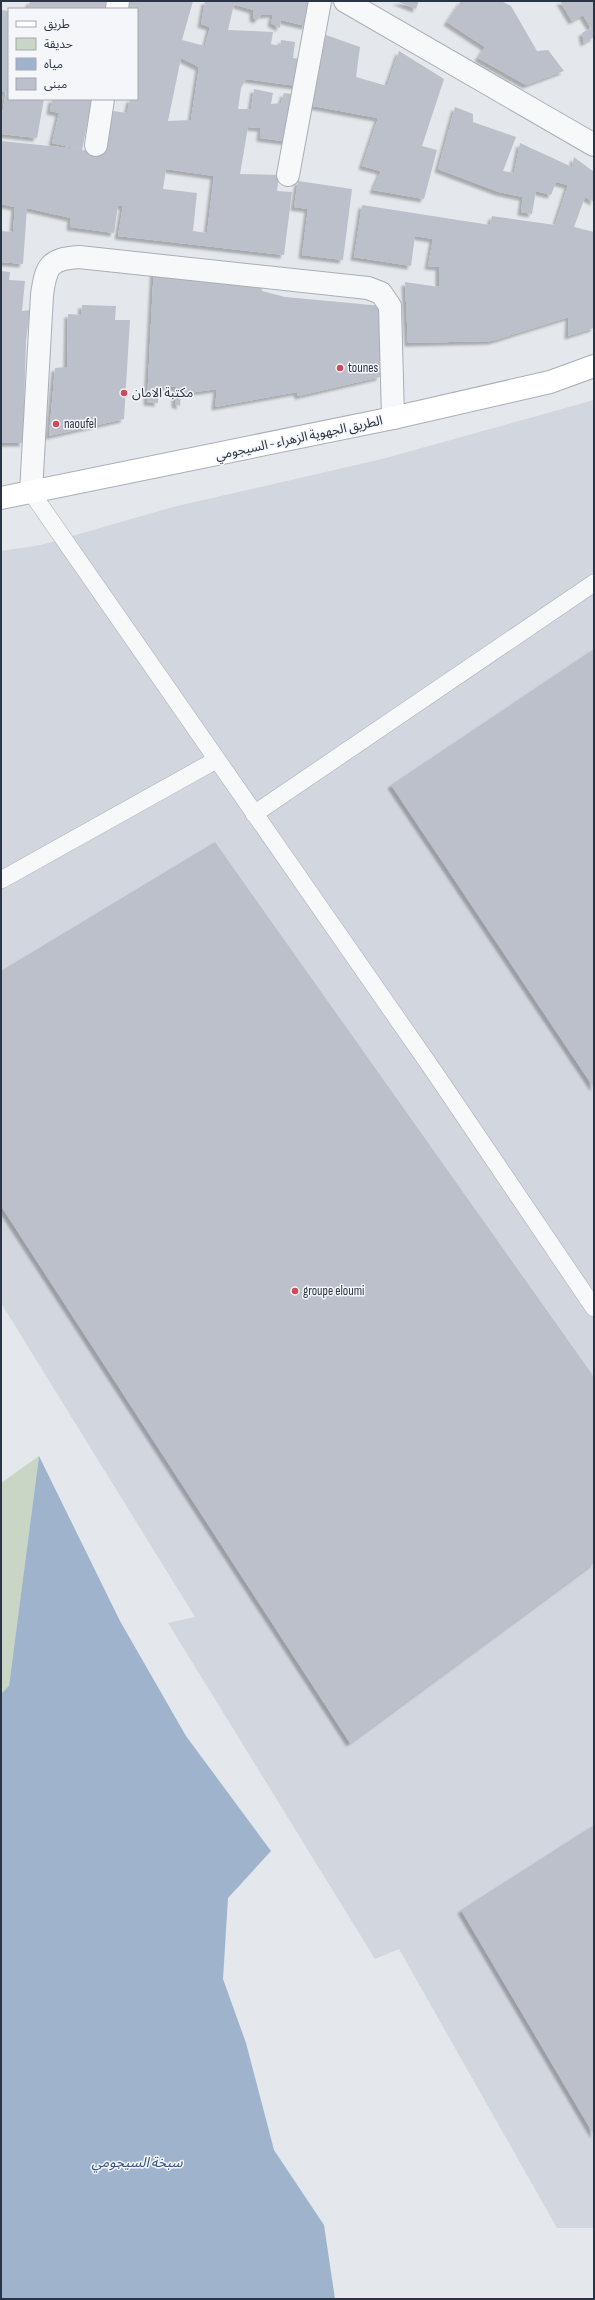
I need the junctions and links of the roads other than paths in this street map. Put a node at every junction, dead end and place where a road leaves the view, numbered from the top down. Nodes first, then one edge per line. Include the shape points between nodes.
1 (320, 1) edge
2 (345, 1) edge
3 (103, 100) edge
4 (96, 145) dead end
5 (594, 145) edge
6 (288, 175) dead end
7 (594, 366) edge
8 (393, 418) junction
9 (31, 492) junction
10 (1, 498) edge
11 (594, 583) edge
12 (216, 760) junction
13 (254, 814) junction
14 (1, 880) edge
15 (594, 1308) edge

1 - 6 street
2 - 5 street
3 - 4 street
7 - 8 main road, الطريق الجهوية الزهراء - السيجومي via 550,382
8 - 9 main road, الطريق الجهوية الزهراء - السيجومي
8 - 9 street via 390,306 381,293 368,288 86,258 60,258 51,265 44,277
9 - 10 main road, الطريق الجهوية الزهراء - السيجومي
9 - 12 lane
11 - 13 lane
12 - 13 lane
12 - 14 lane
13 - 15 lane

